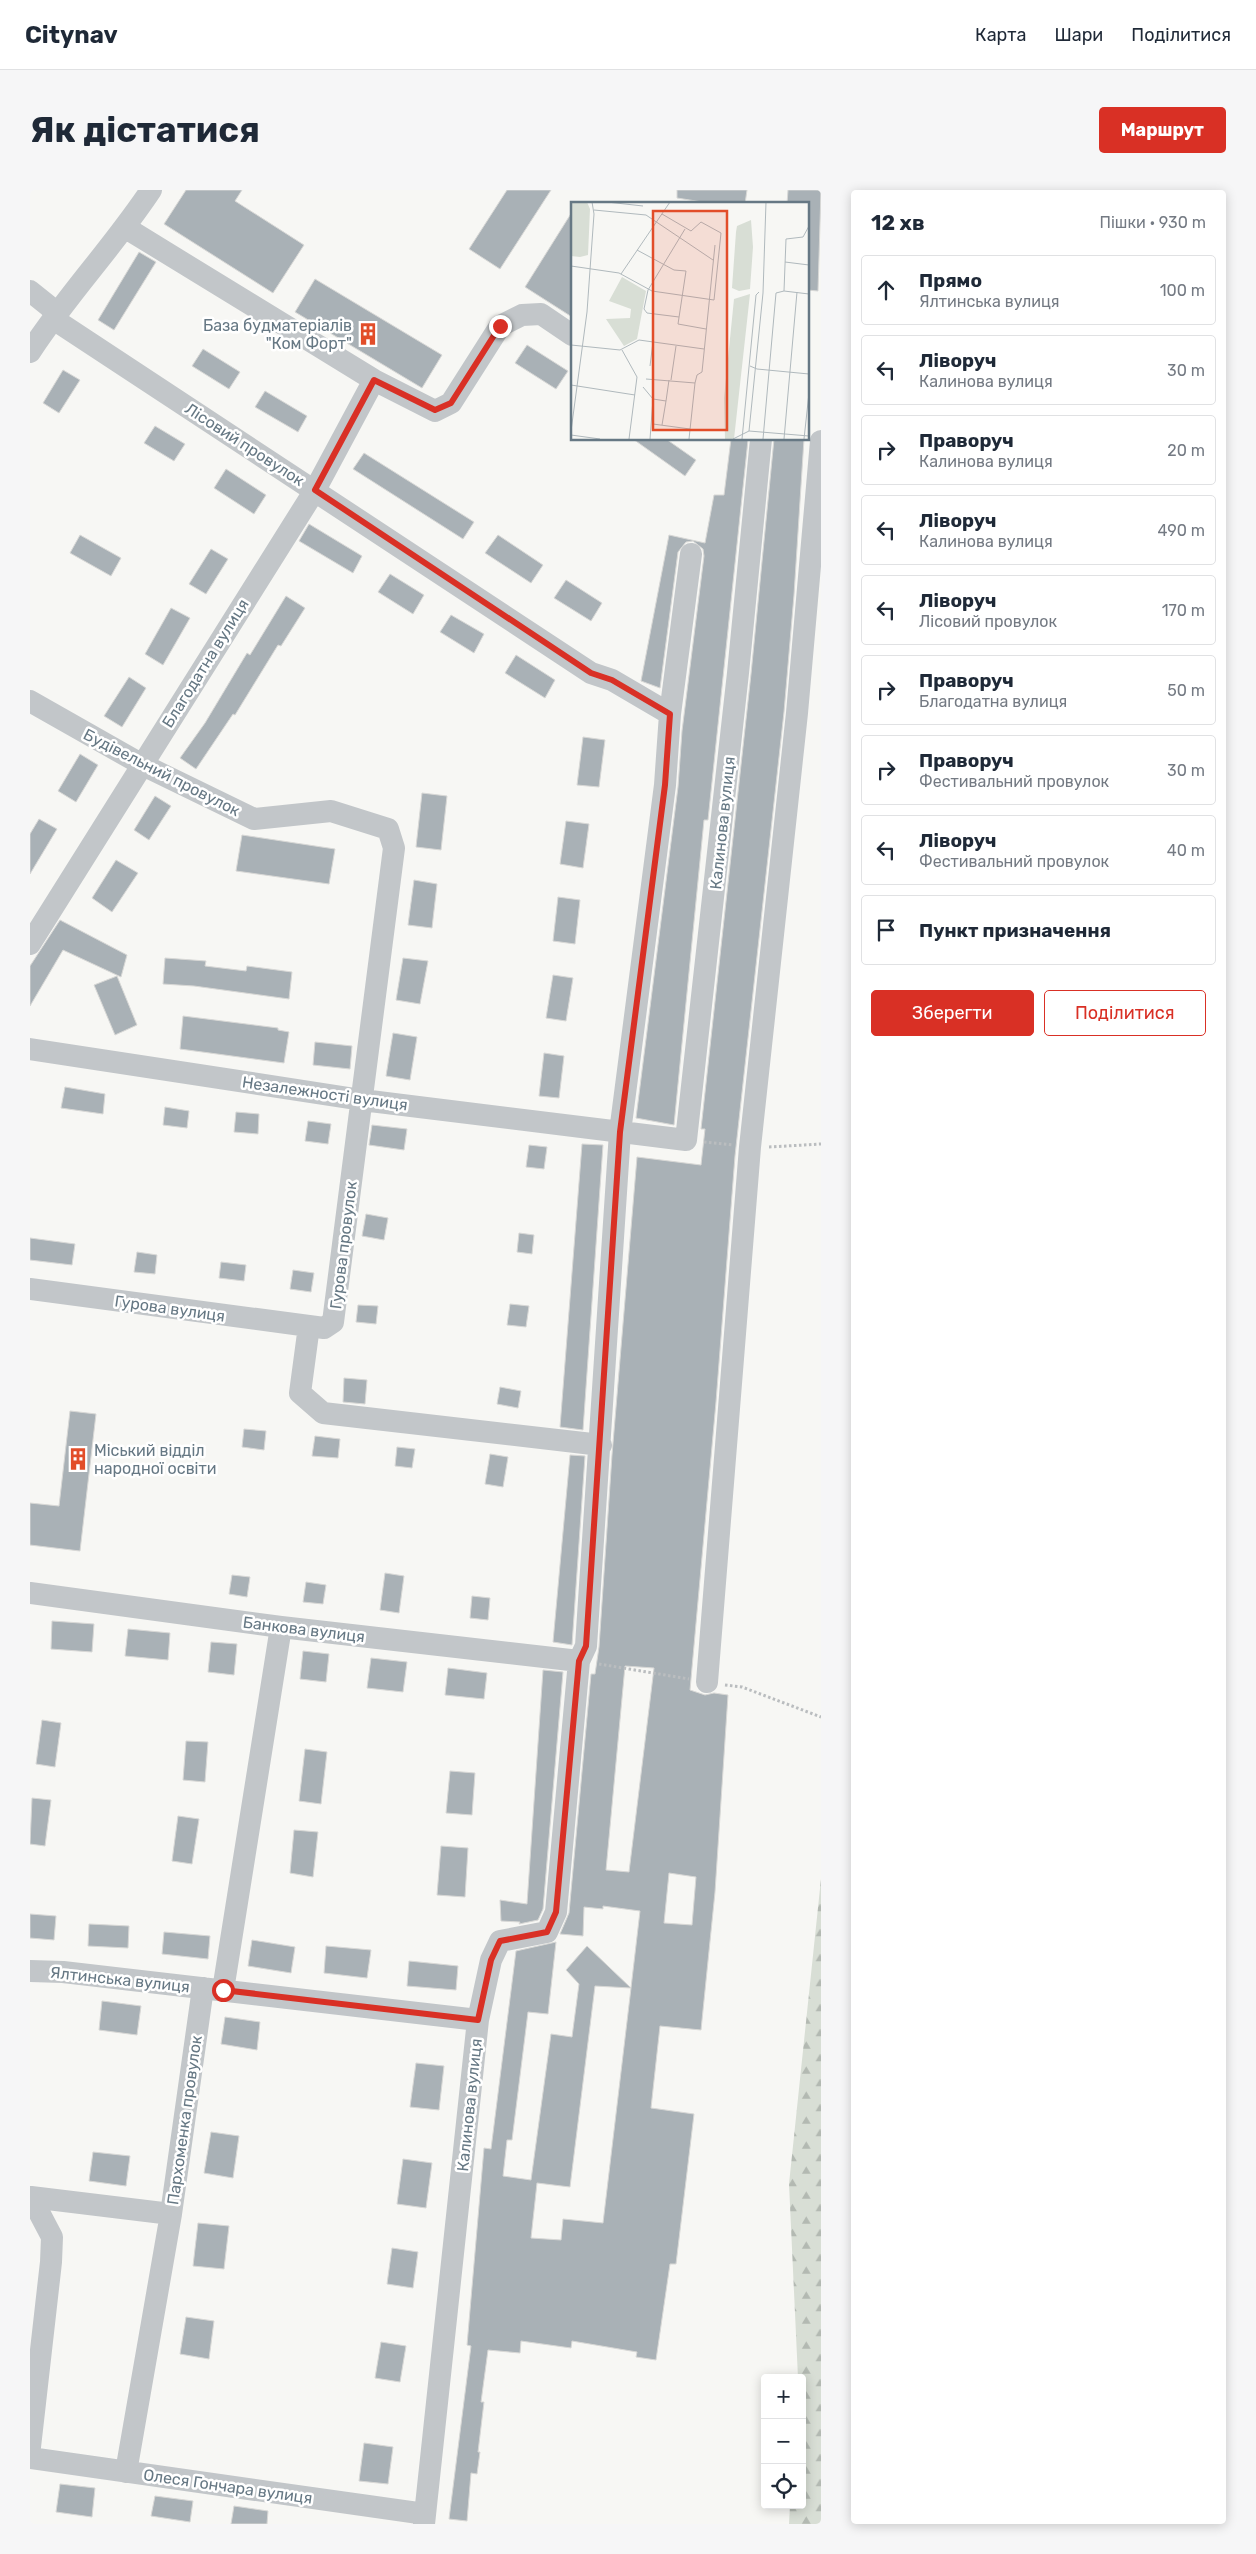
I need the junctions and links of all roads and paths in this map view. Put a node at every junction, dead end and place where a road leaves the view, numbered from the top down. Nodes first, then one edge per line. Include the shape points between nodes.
1 (151, 190) edge
2 (126, 228) junction
3 (30, 291) edge
4 (55, 314) junction
5 (571, 334) edge
6 (30, 352) edge
7 (374, 380) junction
8 (761, 440) edge
9 (821, 441) edge
10 (315, 490) junction
11 (691, 554) dead end
12 (30, 701) edge
13 (670, 714) junction
14 (141, 764) junction
15 (388, 829) joint
16 (30, 944) edge
17 (30, 1049) edge
18 (362, 1100) junction
19 (620, 1132) junction
20 (30, 1289) edge
21 (310, 1326) junction
22 (600, 1445) junction
23 (30, 1596) edge
24 (281, 1627) junction
25 (579, 1661) junction
26 (707, 1682) dead end
27 (30, 1971) edge
28 (213, 1989) junction
29 (478, 2020) junction
30 (31, 2196) edge
31 (171, 2214) junction
32 (30, 2447) edge
33 (30, 2458) edge
34 (126, 2472) junction
35 (425, 2519) edge

1 - 2 street
2 - 4 street
2 - 7 street
3 - 4 street, Лісовий провулок
4 - 6 street
4 - 10 street, Лісовий провулок via 61,324
5 - 7 street via 541,314 522,315 500,326 451,403 435,410
7 - 10 street, Благодатна вулиця
8 - 19 street, Калинова вулиця via 686,1140
9 - 26 street via 797,713 750,1147
10 - 13 street, Лісовий провулок via 591,673 612,680
10 - 14 street, Благодатна вулиця
11 - 13 street, Калинова вулиця
12 - 14 street, Будівельний провулок
13 - 19 street, Калинова вулиця via 665,785
14 - 15 street, Будівельний провулок via 254,819 331,811
14 - 16 street, Благодатна вулиця
15 - 18 street, Гурова провулок via 394,848
17 - 18 street, Незалежності вулиця
18 - 19 street, Незалежності вулиця
18 - 21 street, Гурова провулок via 333,1322 324,1328
19 - 22 street, Калинова вулиця
20 - 21 street, Гурова вулиця
21 - 22 street via 300,1393 323,1413
22 - 25 street, Калинова вулиця via 586,1646
23 - 24 street, Банкова вулиця
24 - 25 street, Банкова вулиця
24 - 28 street, Пархоменка провулок
25 - 29 street, Калинова вулиця via 556,1912 547,1932 500,1941 491,1960
27 - 28 street, Ялтинська вулиця
28 - 29 street, Ялтинська вулиця
28 - 31 street, Пархоменка провулок
29 - 35 street, Калинова вулиця
30 - 31 street, Пархоменка провулок
30 - 32 street, Пархоменка провулок via 52,2237
31 - 34 street
33 - 34 street, Олеся Гончара вулиця
34 - 35 street, Олеся Гончара вулиця

